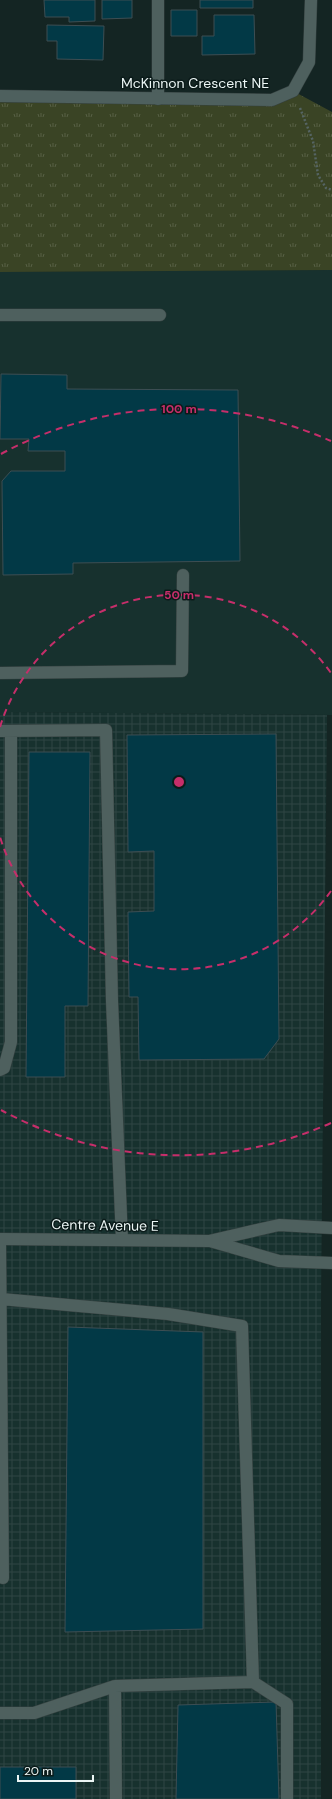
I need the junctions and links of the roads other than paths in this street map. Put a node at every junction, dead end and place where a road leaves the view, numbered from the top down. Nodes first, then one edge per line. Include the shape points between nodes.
1 (158, 0) edge
2 (311, 0) edge
3 (0, 96) edge
4 (158, 100) junction
5 (0, 315) edge
6 (160, 315) dead end
7 (183, 575) dead end
8 (0, 673) edge
9 (6, 731) edge
10 (0, 1070) edge
11 (332, 1228) edge
12 (0, 1240) edge
13 (122, 1240) junction
14 (209, 1241) junction
15 (332, 1263) edge
16 (0, 1299) edge
17 (3, 1578) dead end
18 (253, 1682) junction
19 (115, 1686) junction
20 (0, 1713) edge
21 (116, 1799) edge
22 (287, 1799) edge

1 - 4 street
2 - 4 street, McKinnon Crescent NE via 309,62 293,91 272,100
3 - 4 street, McKinnon Crescent NE
5 - 6 street
7 - 8 street via 182,671
9 - 10 street via 11,1042 4,1068
9 - 13 street via 106,730 112,1001
11 - 14 street, Centre Avenue E via 279,1226
12 - 13 street, Centre Avenue E
12 - 16 street
13 - 14 street, Centre Avenue E
14 - 15 street, Centre Avenue E via 279,1261
16 - 17 street
16 - 18 street via 168,1314 242,1326
18 - 19 street
18 - 22 street via 287,1704
19 - 20 street via 34,1713
19 - 21 street

